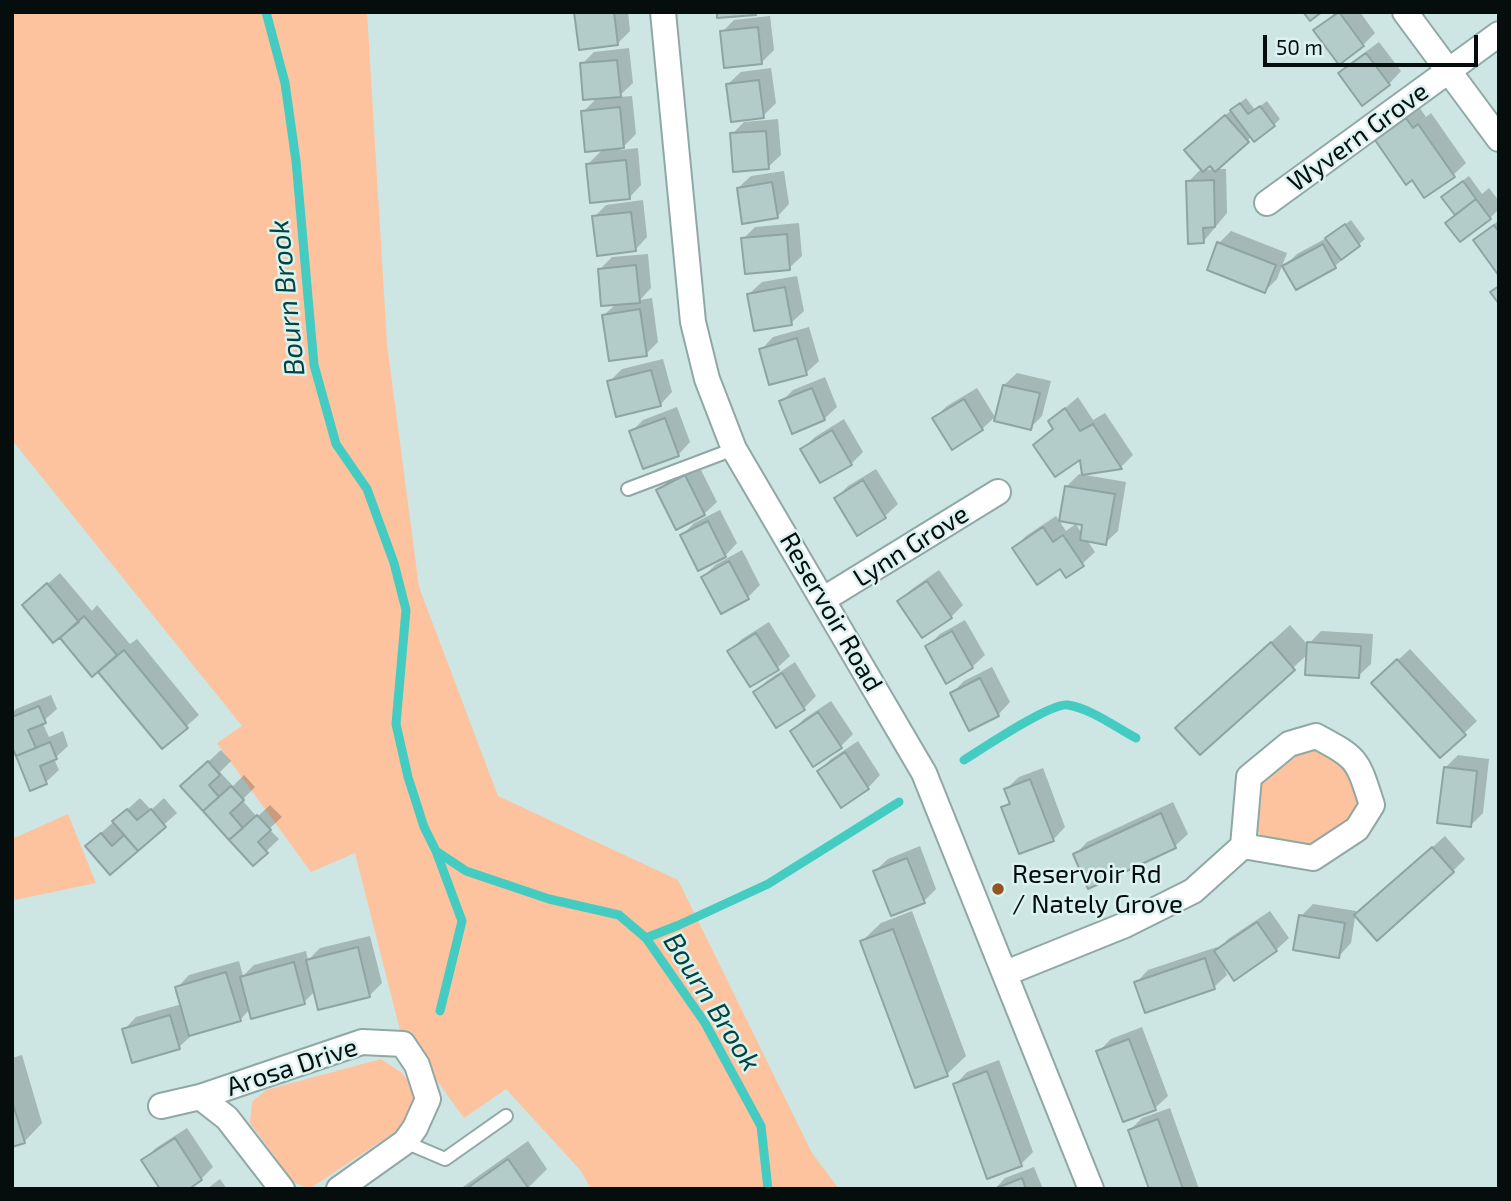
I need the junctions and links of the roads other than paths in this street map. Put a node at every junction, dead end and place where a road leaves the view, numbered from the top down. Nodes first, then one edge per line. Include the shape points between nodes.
1 (663, 12) edge
2 (1405, 12) edge
3 (1499, 34) edge
4 (1449, 71) junction
5 (1499, 139) edge
6 (1267, 203) dead end
7 (734, 449) junction
8 (628, 489) dead end
9 (998, 492) dead end
10 (824, 599) junction
11 (1243, 846) junction
12 (1006, 974) junction
13 (200, 1097) junction
14 (161, 1106) dead end
15 (506, 1116) dead end
16 (405, 1142) junction
17 (282, 1189) edge
18 (339, 1189) edge
19 (1091, 1189) edge

1 - 7 street, Reservoir Road via 693,322 707,379
2 - 4 street
3 - 4 street, Wyvern Grove
4 - 5 street
4 - 6 street, Wyvern Grove
7 - 8 lane
7 - 10 street, Reservoir Road
9 - 10 street, Lynn Grove
10 - 12 street, Reservoir Road via 924,773
11 - 11 street via 1250,777 1289,744 1316,736 1348,753 1360,768 1372,805 1357,829 1313,858
11 - 12 street via 1193,891
12 - 19 street, Reservoir Road
13 - 14 street, Arosa Drive
13 - 16 street, Arosa Drive via 362,1042 403,1044 417,1065 428,1099
13 - 17 street, Arosa Drive via 227,1118
15 - 16 lane via 445,1159
16 - 18 street, Arosa Drive

